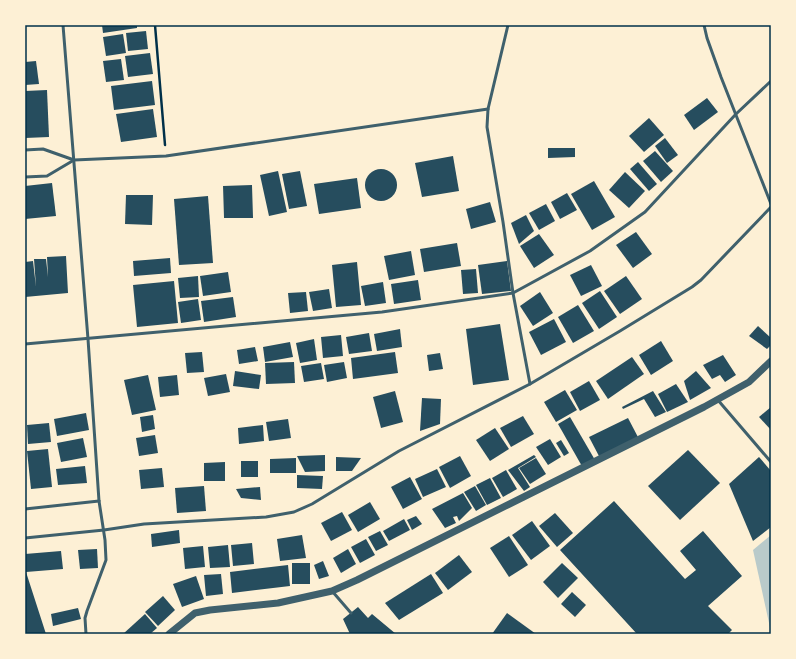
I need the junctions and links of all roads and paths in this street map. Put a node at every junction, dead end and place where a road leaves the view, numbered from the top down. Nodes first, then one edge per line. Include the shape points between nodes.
1 (63, 25) edge
2 (155, 25) edge
3 (508, 25) edge
4 (704, 25) edge
5 (771, 81) edge
6 (488, 109) junction
7 (736, 114) junction
8 (25, 150) edge
9 (166, 156) junction
10 (74, 160) junction
11 (25, 177) edge
12 (771, 205) edge
13 (513, 293) junction
14 (88, 339) junction
15 (25, 344) edge
16 (771, 362) edge
17 (530, 384) junction
18 (718, 400) junction
19 (771, 462) edge
20 (99, 501) junction
21 (25, 509) edge
22 (104, 530) junction
23 (25, 538) edge
24 (332, 591) junction
25 (351, 613) dead end
26 (86, 634) edge
27 (169, 634) edge

1 - 10 lane
2 - 9 path
3 - 6 lane
4 - 7 lane
5 - 7 lane
6 - 9 lane
6 - 13 lane via 486,127
7 - 12 lane
7 - 13 lane via 645,212 590,251
8 - 10 lane via 43,149
9 - 10 lane
10 - 11 lane via 47,176
10 - 14 lane
12 - 17 lane via 692,287
13 - 14 lane via 382,312
13 - 17 lane
14 - 15 lane
14 - 20 lane
16 - 18 street via 749,382
17 - 22 lane via 399,451 312,504 294,512 266,517 144,524
18 - 19 lane
18 - 24 street
20 - 21 lane
20 - 22 lane
22 - 23 lane
22 - 26 lane via 106,560 85,618
24 - 25 lane
24 - 27 street via 278,603 194,613

